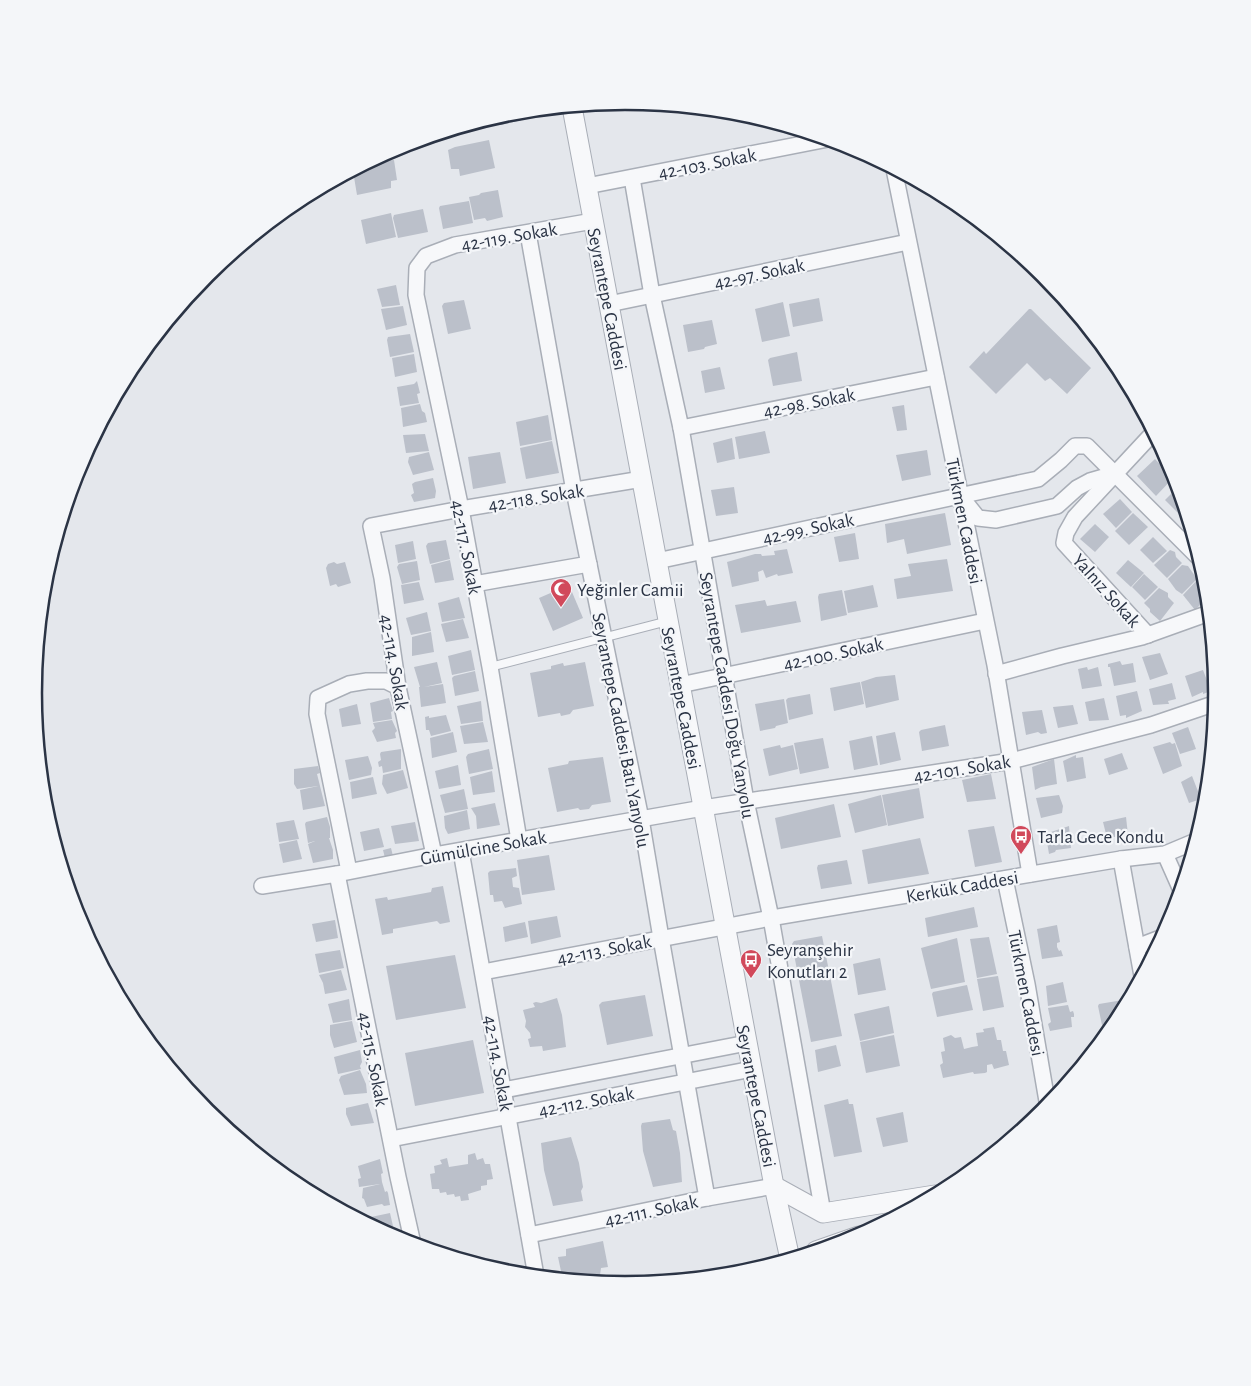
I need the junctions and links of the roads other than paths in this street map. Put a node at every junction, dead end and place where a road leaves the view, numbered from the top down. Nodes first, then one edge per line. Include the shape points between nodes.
1 (573, 112) edge
2 (815, 142) edge
3 (895, 177) edge
4 (632, 178) junction
5 (587, 186) junction
6 (593, 221) junction
7 (528, 233) junction
8 (908, 242) junction
9 (426, 256) joint
10 (652, 295) junction
11 (609, 304) junction
12 (936, 377) junction
13 (681, 428) junction
14 (1149, 437) edge
15 (1114, 474) junction
16 (642, 479) junction
17 (574, 491) junction
18 (960, 495) junction
19 (461, 509) junction
20 (371, 526) joint
21 (702, 550) junction
22 (1191, 551) edge
23 (657, 560) junction
24 (589, 564) junction
25 (474, 584) junction
26 (1204, 615) edge
27 (668, 621) junction
28 (986, 621) junction
29 (1148, 635) junction
30 (604, 638) junction
31 (490, 667) junction
32 (996, 674) junction
33 (724, 676) junction
34 (680, 685) junction
35 (398, 687) junction
36 (1208, 706) edge
37 (1011, 761) junction
38 (746, 802) junction
39 (703, 808) junction
40 (642, 819) junction
41 (519, 840) junction
42 (1189, 844) edge
43 (462, 850) junction
44 (1165, 854) junction
45 (434, 855) junction
46 (1121, 859) junction
47 (343, 873) junction
48 (1030, 874) junction
49 (1005, 879) junction
50 (1177, 882) edge
51 (262, 886) dead end
52 (771, 918) junction
53 (725, 927) junction
54 (661, 938) junction
55 (1153, 941) edge
56 (1137, 947) junction
57 (1140, 966) edge
58 (483, 972) junction
59 (747, 1043) junction
60 (682, 1056) junction
61 (752, 1068) junction
62 (686, 1081) junction
63 (504, 1090) junction
64 (1046, 1096) edge
65 (508, 1116) junction
66 (391, 1139) junction
67 (774, 1186) junction
68 (707, 1198) junction
69 (915, 1199) edge
70 (823, 1213) junction
71 (411, 1235) edge
72 (529, 1235) junction
73 (789, 1252) edge
74 (535, 1269) edge

1 - 5 street, Seyrantepe Caddesi
2 - 4 street, 42-103. Sokak
3 - 8 street, Türkmen Caddesi
4 - 5 street, 42-103. Sokak
4 - 10 street, Seyrantepe Caddesi Doğu Yanyolu
5 - 6 street, Seyrantepe Caddesi
6 - 7 street, 42-119. Sokak
6 - 11 street, Seyrantepe Caddesi
7 - 9 street, 42-119. Sokak via 455,245
7 - 17 street, Seyrantepe Caddesi Batı Yanyolu
8 - 10 street, 42-97. Sokak
8 - 12 street, Türkmen Caddesi
9 - 19 street, 42-117. Sokak via 417,268 416,295
10 - 11 street, 42-97. Sokak
10 - 13 street, Seyrantepe Caddesi Doğu Yanyolu
11 - 16 street, Seyrantepe Caddesi
12 - 13 street, 42-98. Sokak
12 - 18 street, Türkmen Caddesi
13 - 21 street, Seyrantepe Caddesi Doğu Yanyolu
14 - 15 street
15 - 18 street via 1090,480 1058,506 996,520 978,518
15 - 18 street, 42-99. Sokak via 1087,446 1075,446 1038,479
15 - 22 street, 42-99. Sokak
15 - 29 street, Yalnız Sokak via 1075,517 1064,542
16 - 17 street, 42-118. Sokak
16 - 23 street, Seyrantepe Caddesi
17 - 19 street, 42-118. Sokak
17 - 24 street, Seyrantepe Caddesi Batı Yanyolu
18 - 21 street, 42-99. Sokak
18 - 28 street, Türkmen Caddesi
19 - 20 street, 42-118. Sokak
19 - 25 street, 42-117. Sokak
20 - 35 street, 42-114. Sokak
21 - 23 street, 42-99. Sokak
21 - 33 street, Seyrantepe Caddesi Doğu Yanyolu
23 - 27 street, Seyrantepe Caddesi
24 - 25 street
24 - 30 street, Seyrantepe Caddesi Batı Yanyolu
25 - 31 street, 42-117. Sokak
26 - 29 street
27 - 30 lane
27 - 34 street, Seyrantepe Caddesi
28 - 32 street, Türkmen Caddesi
28 - 33 street, 42-100. Sokak
29 - 32 street
30 - 31 lane
30 - 40 street, Seyrantepe Caddesi Batı Yanyolu
31 - 41 street, 42-117. Sokak
32 - 37 street, Türkmen Caddesi
33 - 34 street, 42-100. Sokak
33 - 38 street, Seyrantepe Caddesi Doğu Yanyolu
34 - 39 street, Seyrantepe Caddesi
35 - 45 street, 42-114. Sokak
35 - 47 street, 42-115. Sokak via 386,681 367,681 348,684 318,698 317,714
36 - 37 street, 42-101. Sokak via 1151,725
37 - 38 street, 42-101. Sokak
37 - 48 street, Türkmen Caddesi
38 - 39 street, 42-101. Sokak
38 - 52 street, Seyrantepe Caddesi Doğu Yanyolu
39 - 40 street, Gümülcine Sokak
39 - 53 street, Seyrantepe Caddesi
40 - 41 street, Gümülcine Sokak
40 - 54 street, Seyrantepe Caddesi Batı Yanyolu
41 - 43 street, Gümülcine Sokak
42 - 44 street, Kerkük Caddesi
43 - 45 street, Gümülcine Sokak
43 - 58 street, 42-114. Sokak
44 - 46 street, Kerkük Caddesi
44 - 50 street
45 - 47 street, Gümülcine Sokak
46 - 48 street, Kerkük Caddesi
46 - 56 street
47 - 51 street, Gümülcine Sokak
47 - 66 street, 42-115. Sokak
48 - 49 street, Kerkük Caddesi
49 - 52 street, Kerkük Caddesi
49 - 64 street, Türkmen Caddesi
52 - 53 street, Kerkük Caddesi
52 - 70 street, Seyrantepe Caddesi Doğu Yanyolu
53 - 54 street, 42-113. Sokak
53 - 59 street, Seyrantepe Caddesi
54 - 58 street, 42-113. Sokak
54 - 60 street, Seyrantepe Caddesi Batı Yanyolu
55 - 56 street
56 - 57 street
58 - 63 street, 42-114. Sokak
59 - 60 street, 42-112. Sokak
59 - 61 street, Seyrantepe Caddesi
60 - 62 street, Seyrantepe Caddesi Batı Yanyolu
60 - 63 street, 42-112. Sokak
61 - 62 street, 42-112. Sokak
61 - 67 street, Seyrantepe Caddesi
62 - 65 street, 42-112. Sokak
62 - 68 street, Seyrantepe Caddesi Batı Yanyolu
63 - 65 street, 42-114. Sokak
65 - 66 street, 42-112. Sokak
65 - 72 street, 42-114. Sokak
66 - 71 street, 42-115. Sokak
67 - 68 street, 42-111. Sokak
67 - 70 street
67 - 73 street, Seyrantepe Caddesi
68 - 72 street, 42-111. Sokak
69 - 70 street
72 - 74 street, 42-114. Sokak

